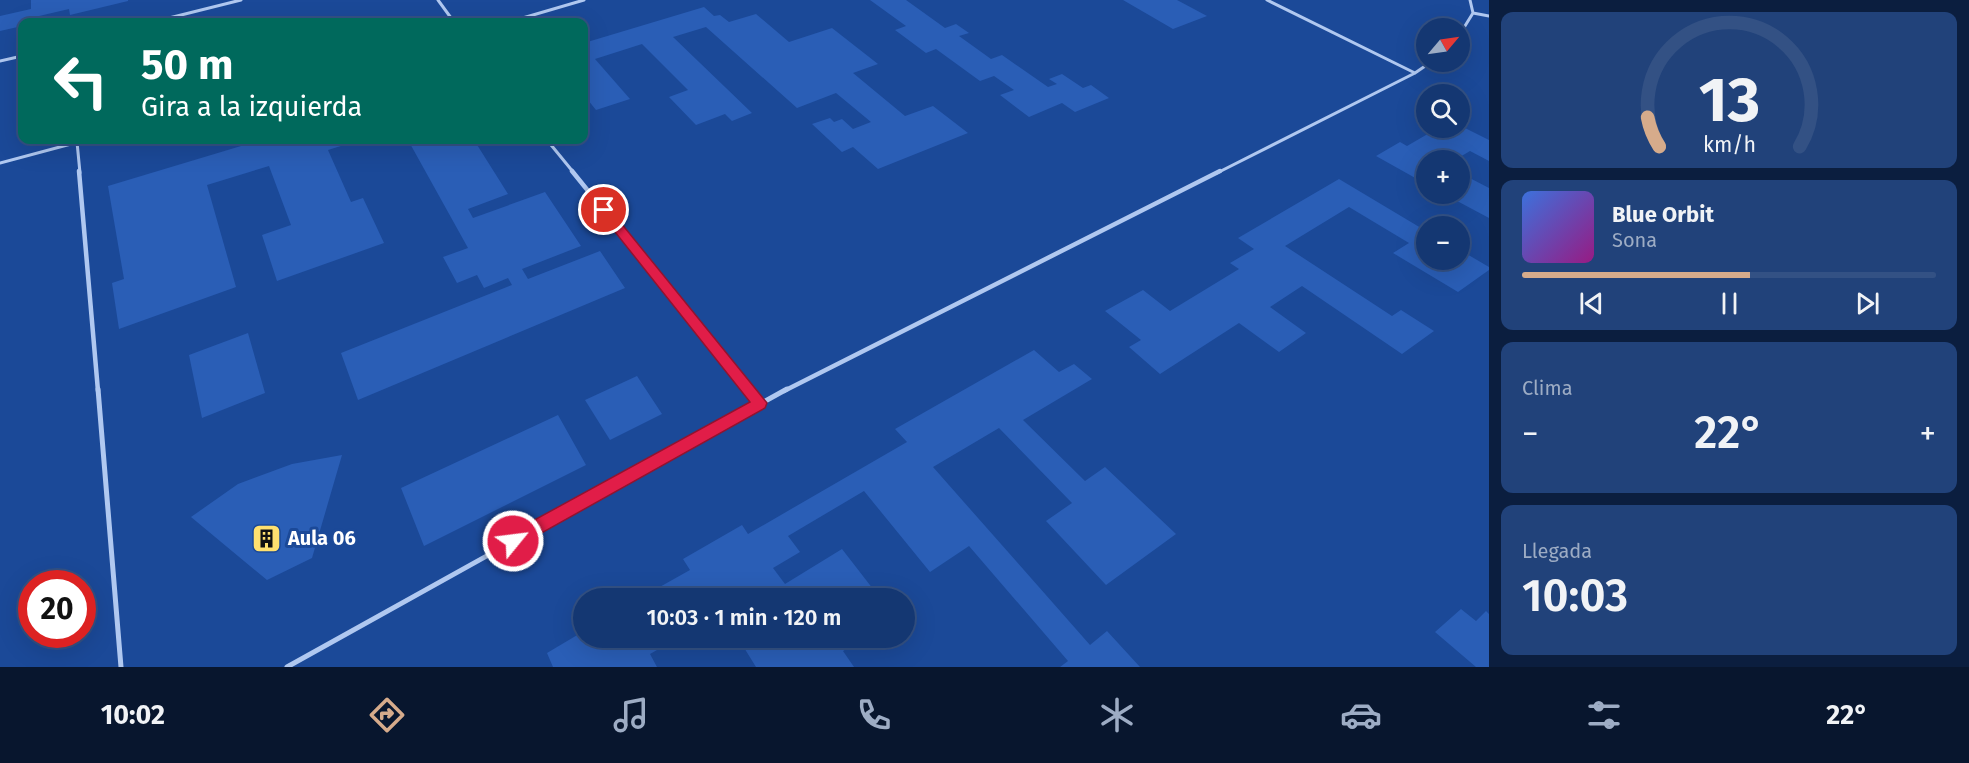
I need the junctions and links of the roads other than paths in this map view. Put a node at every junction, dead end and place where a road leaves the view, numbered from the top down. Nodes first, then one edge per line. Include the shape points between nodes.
1 (241, 0) edge
2 (438, 0) edge
3 (584, 0) edge
4 (1267, 0) edge
5 (1470, 0) edge
6 (1473, 13) junction
7 (1489, 16) edge
8 (169, 18) edge
9 (451, 18) edge
10 (523, 18) edge
11 (1470, 18) edge
12 (18, 57) edge
13 (0, 62) edge
14 (1414, 73) joint
15 (70, 144) edge
16 (77, 144) edge
17 (550, 144) edge
18 (0, 163) edge
19 (760, 403) junction
20 (121, 667) edge
21 (287, 667) edge

1 - 8 lane
2 - 9 lane
3 - 10 lane
4 - 14 lane
5 - 6 lane
6 - 7 lane
6 - 11 lane
12 - 13 lane
14 - 19 lane
15 - 18 lane
16 - 20 lane
17 - 19 lane
19 - 21 lane

